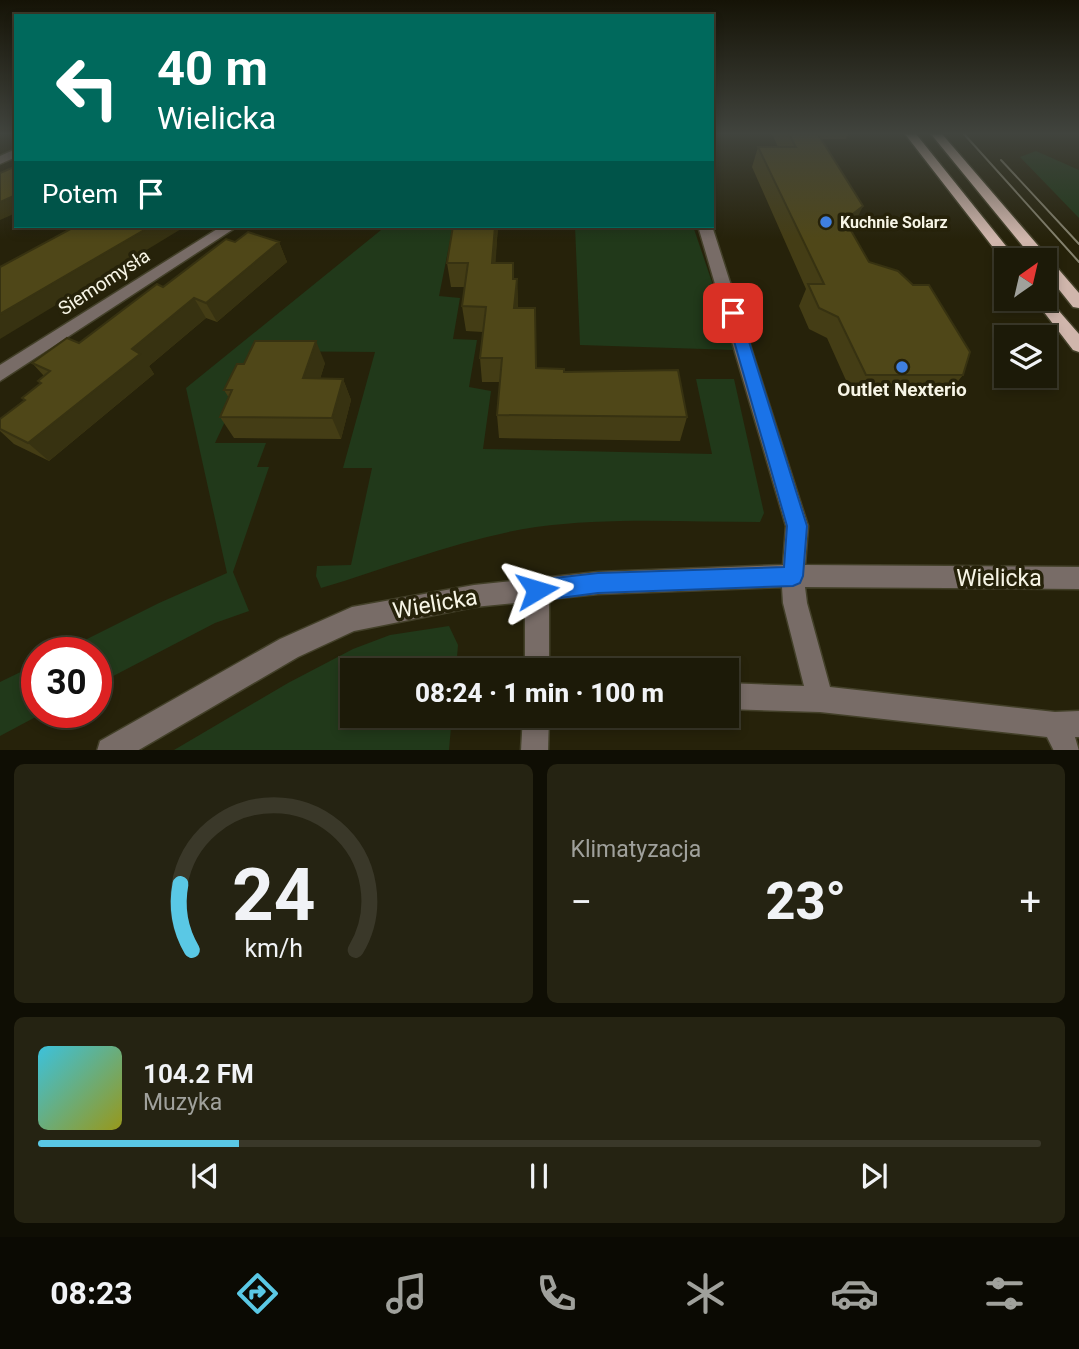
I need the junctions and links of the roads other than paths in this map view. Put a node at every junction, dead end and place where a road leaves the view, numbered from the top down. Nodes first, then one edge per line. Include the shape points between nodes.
1 (938, 169) edge
2 (966, 169) edge
3 (227, 228) edge
4 (706, 228) edge
5 (1001, 248) edge
6 (1032, 248) edge
7 (1057, 277) edge
8 (1079, 303) edge
9 (1052, 312) edge
10 (1079, 346) edge
11 (0, 374) edge
12 (793, 576) junction
13 (1079, 578) edge
14 (537, 590) junction
15 (537, 658) edge
16 (739, 696) edge
17 (820, 699) junction
18 (1067, 725) edge
19 (535, 728) edge
20 (112, 750) edge
21 (534, 750) edge
22 (1068, 750) edge

1 - 5 main road
2 - 6 main road
3 - 11 street, Siemomysła
4 - 12 street via 797,526
7 - 8 main road
9 - 10 main road
12 - 13 street, Wielicka
12 - 14 street, Wielicka via 598,583
12 - 17 street via 795,603
14 - 15 street
14 - 20 street, Wielicka via 474,596 352,619 289,649
16 - 17 street
17 - 18 street
18 - 22 street
19 - 21 street

